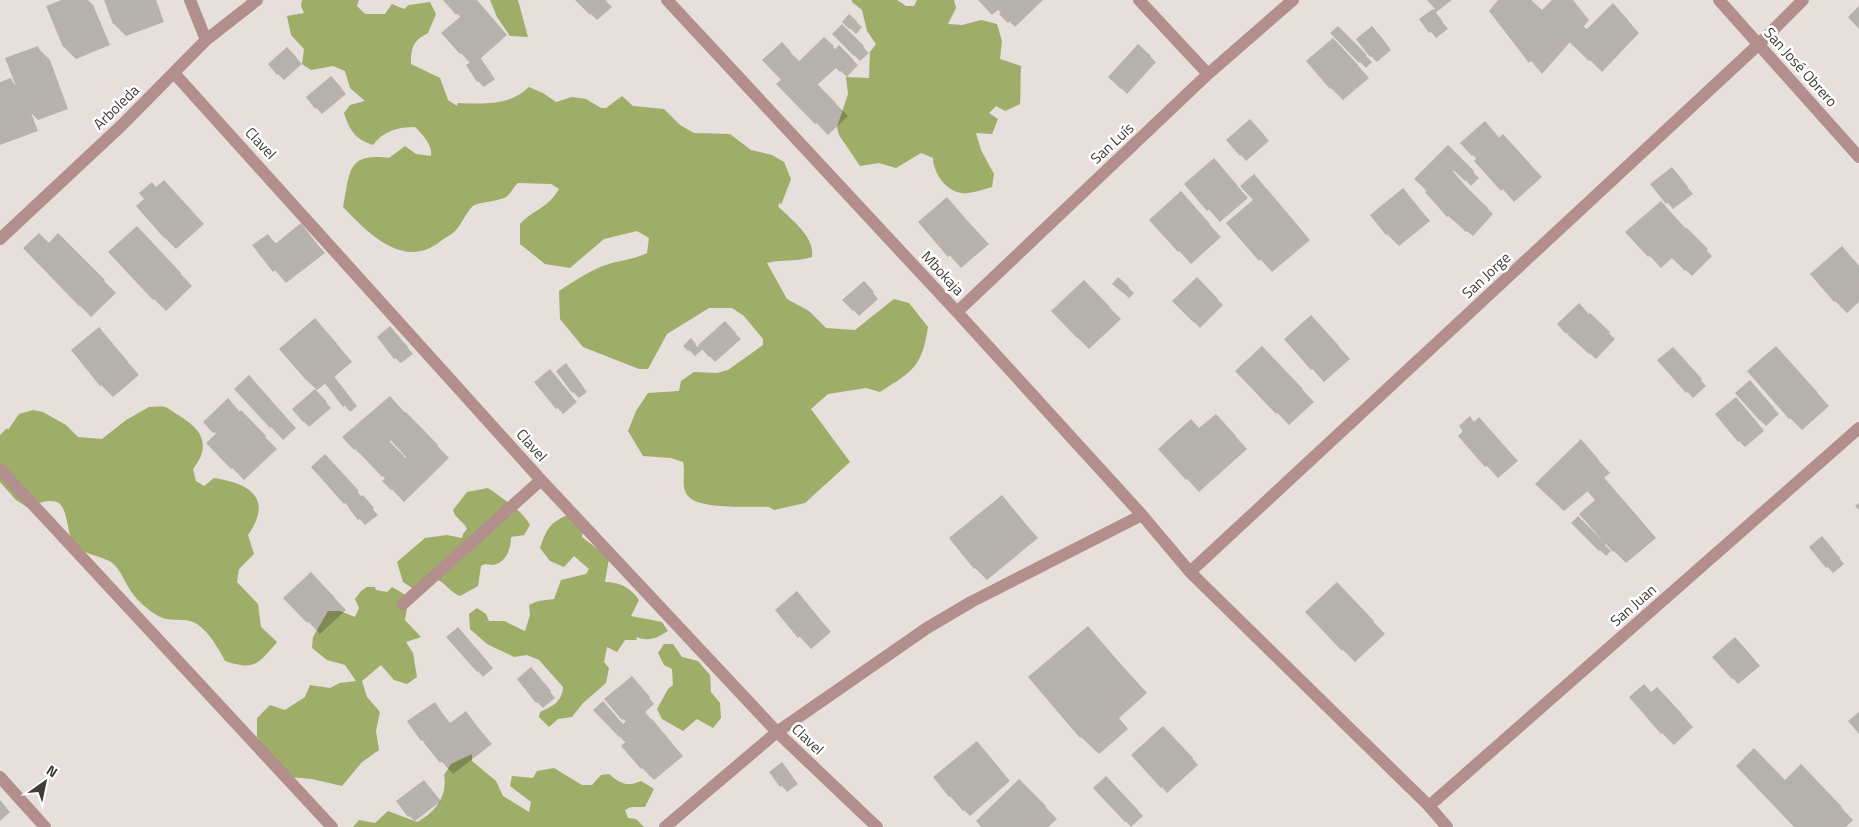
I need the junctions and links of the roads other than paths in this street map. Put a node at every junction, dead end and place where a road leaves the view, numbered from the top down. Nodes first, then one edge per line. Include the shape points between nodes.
1 (190, 0) edge
2 (257, 0) edge
3 (668, 0) edge
4 (1139, 0) edge
5 (1293, 0) edge
6 (1719, 0) edge
7 (1803, 0) edge
8 (206, 40) junction
9 (1759, 44) junction
10 (174, 73) junction
11 (1208, 74) junction
12 (1859, 157) edge
13 (0, 239) edge
14 (957, 312) junction
15 (1859, 428) edge
16 (0, 470) edge
17 (541, 480) junction
18 (1142, 515) junction
19 (1190, 572) junction
20 (403, 604) dead end
21 (778, 732) junction
22 (0, 777) edge
23 (1429, 806) junction
24 (45, 827) edge
25 (332, 827) edge
26 (665, 827) edge
27 (877, 827) edge
28 (1447, 827) edge

1 - 8 street
2 - 8 street, Arboleda
3 - 14 street, Mbokaja
4 - 11 street
5 - 11 street, San Luís
6 - 9 street, San José Obrero
7 - 9 street, San Jorge
8 - 10 street, Arboleda
9 - 12 street, San José Obrero
9 - 19 street, San Jorge
10 - 13 street, Arboleda
10 - 17 street, Clavel
11 - 14 street, San Luís
14 - 18 street, Mbokaja
15 - 23 street, San Juan
16 - 25 street
17 - 20 street
17 - 21 street, Clavel
18 - 19 street, Mbokaja
18 - 21 street via 927,628
19 - 23 street, Mbokaja
21 - 26 street
21 - 27 street, Clavel
22 - 24 street
23 - 28 street, Mbokaja

